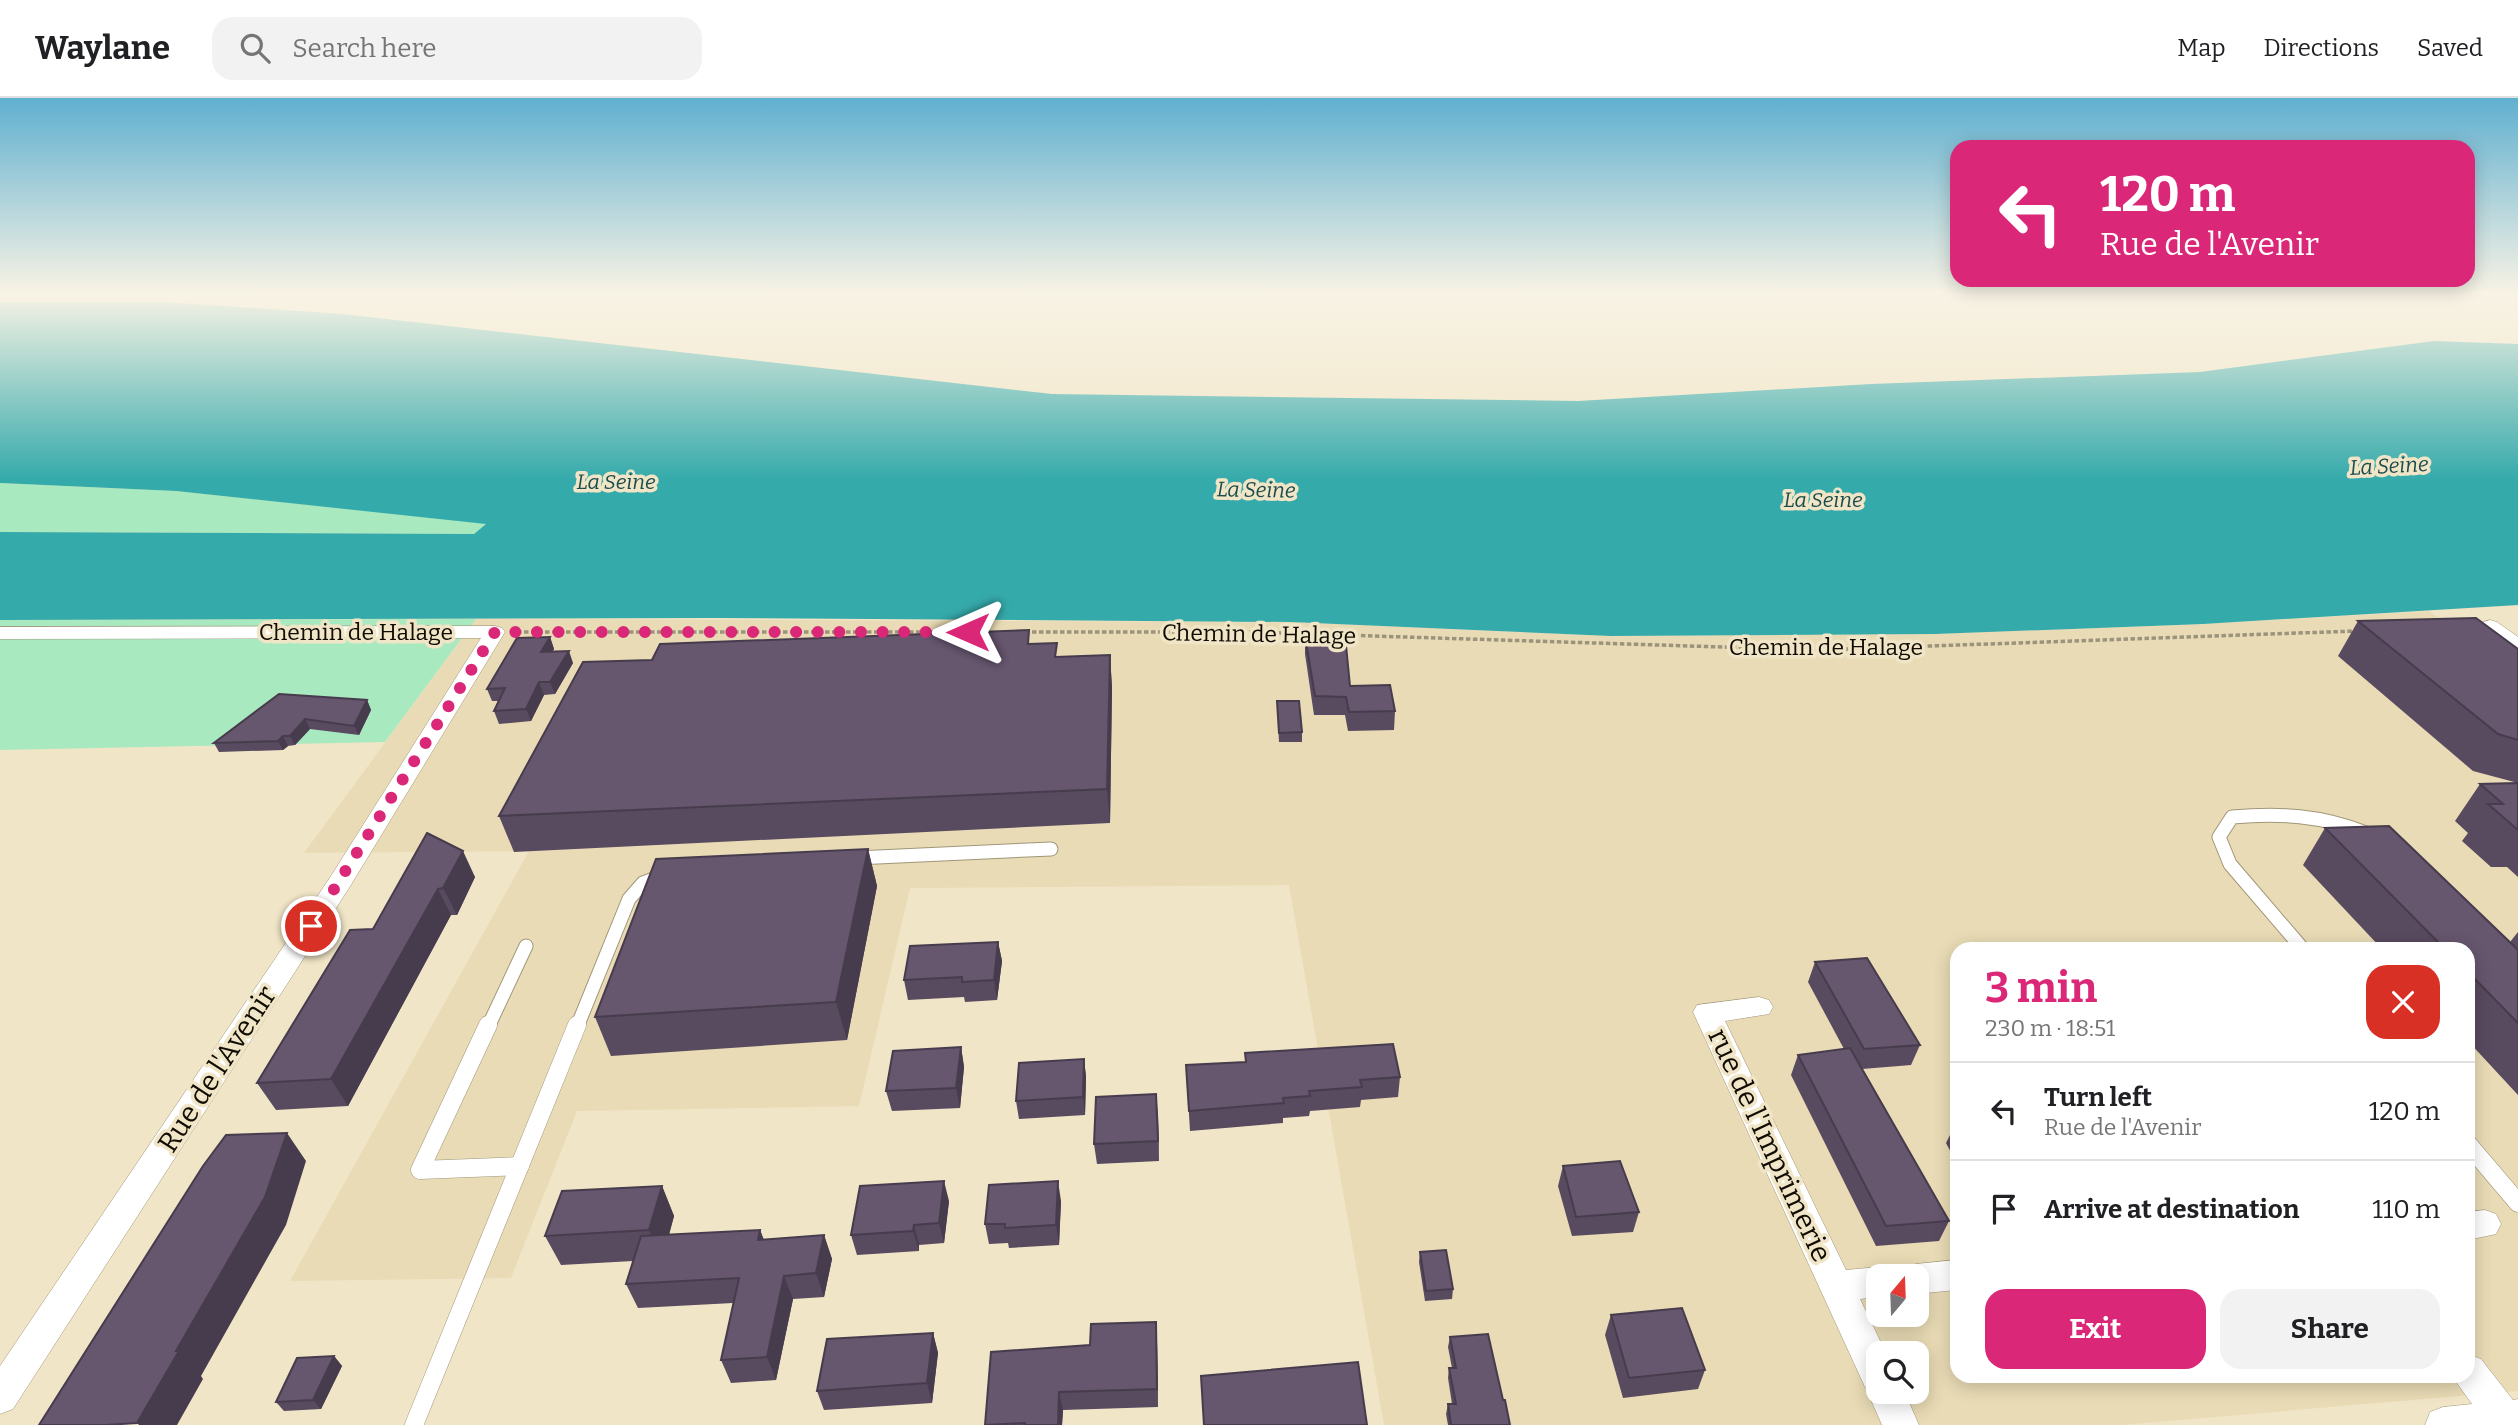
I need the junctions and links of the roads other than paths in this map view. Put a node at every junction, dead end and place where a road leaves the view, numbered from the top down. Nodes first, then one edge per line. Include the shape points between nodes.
1 (2490, 626) edge
2 (495, 632) joint
3 (0, 634) edge
4 (2518, 646) edge
5 (2375, 840) edge
6 (1051, 849) dead end
7 (844, 859) edge
8 (674, 871) edge
9 (2297, 942) edge
10 (526, 946) dead end
11 (1759, 1007) dead end
12 (2475, 1152) edge
13 (520, 1166) junction
14 (2518, 1203) edge
15 (1950, 1276) edge
16 (1929, 1278) edge
17 (1866, 1283) edge
18 (1836, 1286) junction
19 (1866, 1350) edge
20 (2475, 1378) edge
21 (0, 1397) edge
22 (1891, 1404) edge
23 (2512, 1418) edge
24 (414, 1425) edge
25 (1901, 1425) edge
26 (2442, 1425) edge

1 - 4 street
2 - 3 street, Chemin de Halage
2 - 21 street, Rue de l'Avenir via 340,882
5 - 9 lane via 2341,823 2276,813 2232,817 2219,837 2230,864
6 - 7 lane
8 - 13 lane via 643,884 629,899
10 - 13 lane via 419,1170
11 - 18 street, rue de l'Imprimerie via 1707,1012
12 - 14 lane
13 - 24 lane
15 - 16 street
17 - 18 street, rue de l'Imprimerie
18 - 19 street, rue de l'Imprimerie
20 - 23 street
22 - 25 street
23 - 26 street

